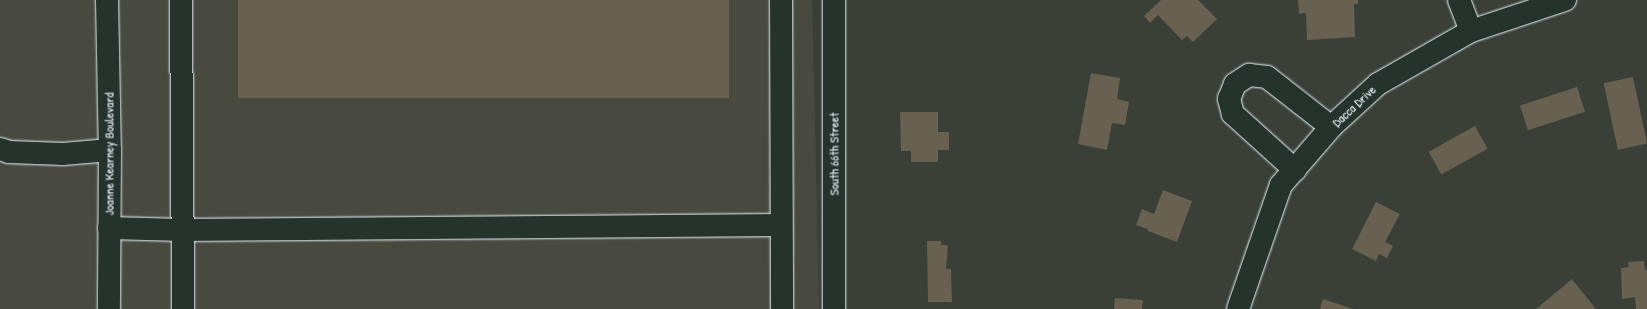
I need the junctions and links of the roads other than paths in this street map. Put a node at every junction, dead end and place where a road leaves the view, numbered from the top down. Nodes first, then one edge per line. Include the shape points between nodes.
1 (107, 0) edge
2 (181, 0) edge
3 (781, 0) edge
4 (834, 0) edge
5 (1459, 0) edge
6 (1565, 0) edge
7 (1471, 31) junction
8 (1331, 127) junction
9 (0, 149) edge
10 (110, 150) junction
11 (1295, 170) junction
12 (781, 225) junction
13 (109, 228) junction
14 (182, 230) junction
15 (109, 309) edge
16 (183, 309) edge
17 (782, 309) edge
18 (834, 309) edge
19 (1238, 309) edge

1 - 10 street, Joanne Kearney Boulevard
2 - 14 street
3 - 12 street
4 - 18 street, South 66th Street
5 - 7 street
6 - 7 street, Dacca Drive
7 - 8 street, Dacca Drive via 1378,84
8 - 11 street, Dacca Drive
8 - 11 street via 1267,77 1249,75 1235,84 1228,99 1234,114
9 - 10 street via 10,152 63,154
10 - 13 street, Joanne Kearney Boulevard
11 - 19 street, Dacca Drive via 1281,185
12 - 14 street
12 - 17 street
13 - 14 street
13 - 15 street, Joanne Kearney Boulevard
14 - 16 street

